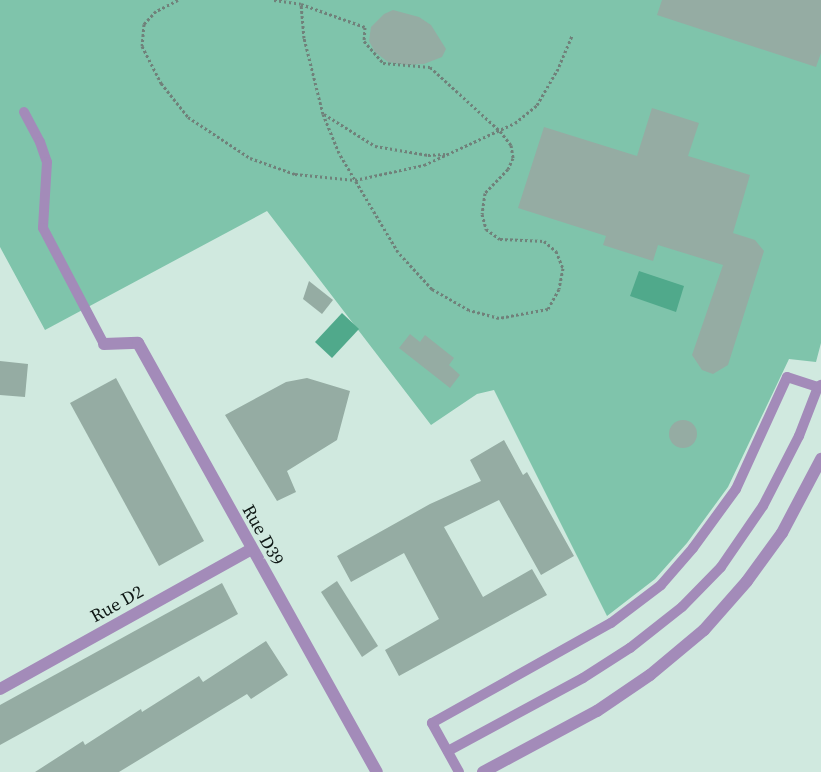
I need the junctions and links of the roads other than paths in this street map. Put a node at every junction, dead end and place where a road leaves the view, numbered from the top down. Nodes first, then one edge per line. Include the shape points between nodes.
1 (24, 112) dead end
2 (104, 344) joint
3 (819, 386) edge
4 (821, 459) edge
5 (250, 550) junction
6 (0, 688) edge
7 (448, 751) junction
8 (377, 772) edge
9 (458, 772) edge
10 (483, 772) edge

1 - 2 lane via 47,162 43,228
2 - 5 street, Rue D39 via 138,343
3 - 7 lane via 799,436 763,506 721,567 682,607 630,648 582,678
3 - 7 lane via 787,377 736,490 661,585 611,623 432,723
4 - 10 street via 782,533 747,582 704,630 650,675 597,711
5 - 6 street, Rue D2
5 - 8 street, Rue D39
7 - 9 lane

